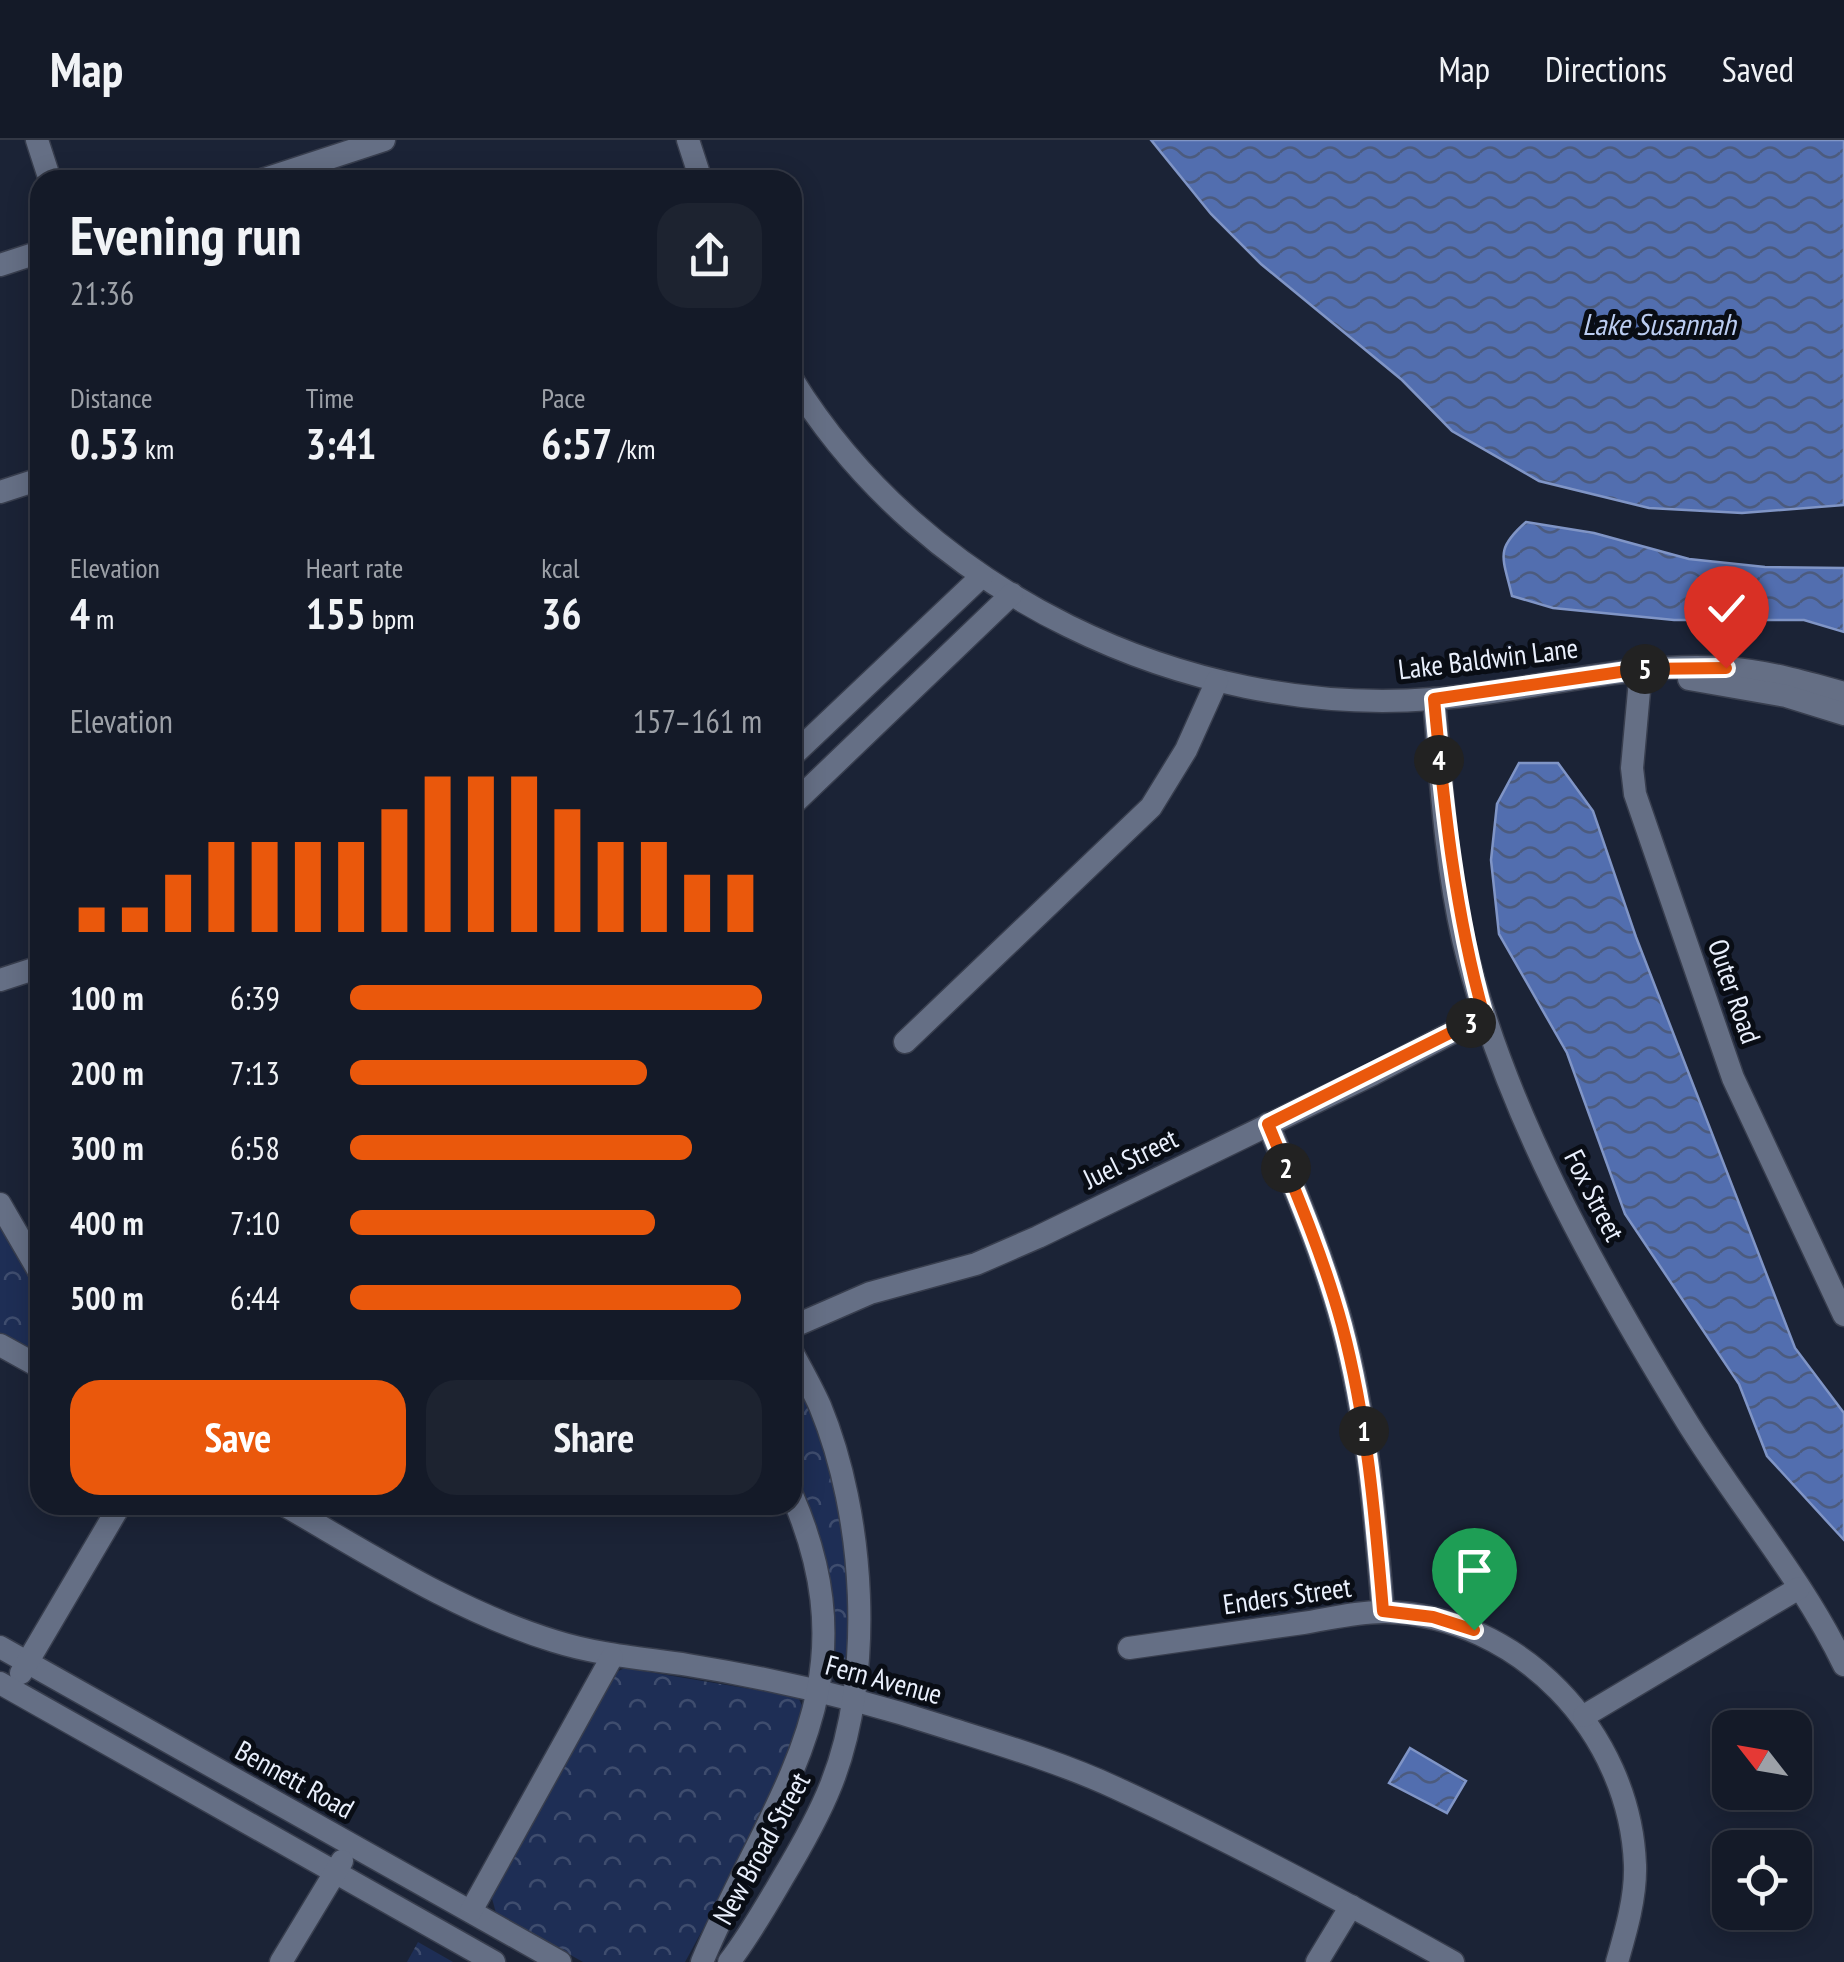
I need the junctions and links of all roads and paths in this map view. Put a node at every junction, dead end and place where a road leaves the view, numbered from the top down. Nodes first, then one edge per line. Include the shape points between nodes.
1 (37, 140) edge
2 (384, 140) edge
3 (688, 140) edge
4 (336, 169) edge
5 (47, 170) edge
6 (698, 170) edge
7 (30, 255) edge
8 (0, 265) edge
9 (802, 393) edge
10 (30, 482) edge
11 (0, 492) edge
12 (982, 576) junction
13 (1012, 594) junction
14 (1641, 669) junction
15 (1217, 681) junction
16 (1844, 693) edge
17 (1434, 699) junction
18 (1844, 714) edge
19 (802, 747) edge
20 (802, 794) edge
21 (30, 970) edge
22 (0, 980) edge
23 (1484, 1016) junction
24 (905, 1042) dead end
25 (1268, 1124) junction
26 (0, 1204) edge
27 (30, 1256) edge
28 (1844, 1315) edge
29 (802, 1323) edge
30 (0, 1345) edge
31 (30, 1362) edge
32 (802, 1371) edge
33 (114, 1515) edge
34 (301, 1515) edge
35 (801, 1515) edge
36 (1800, 1588) junction
37 (1383, 1611) junction
38 (0, 1647) edge
39 (1129, 1648) dead end
40 (612, 1657) junction
41 (27, 1662) junction
42 (1844, 1664) edge
43 (5, 1686) edge
44 (820, 1692) junction
45 (853, 1700) junction
46 (1584, 1716) junction
47 (351, 1845) junction
48 (335, 1872) junction
49 (1351, 1906) junction
50 (471, 1911) junction
51 (282, 1962) edge
52 (494, 1962) edge
53 (560, 1962) edge
54 (702, 1962) edge
55 (728, 1962) edge
56 (1317, 1962) edge
57 (1453, 1962) edge
58 (1617, 1962) edge

1 - 5 street
2 - 4 street
3 - 6 street
7 - 8 street
9 - 12 street, Lake Baldwin Lane via 884,494
10 - 11 street
12 - 13 street, Lake Baldwin Lane
12 - 19 street
13 - 15 street, Lake Baldwin Lane via 1101,643
13 - 20 street
14 - 16 street, Lake Baldwin Lane via 1726,668
14 - 17 street, Lake Baldwin Lane
14 - 18 street, Lake Baldwin Lane via 1786,696
14 - 28 street, Outer Road via 1635,794 1733,1078
15 - 17 street, Lake Baldwin Lane via 1364,701
15 - 24 street via 1186,750 1150,806
17 - 23 street, Fox Street via 1448,848
21 - 22 street
23 - 25 street, Juel Street
23 - 36 street, Fox Street via 1531,1135 1642,1346
25 - 29 street, Juel Street via 976,1264 870,1293
25 - 37 street via 1342,1325 1371,1472
26 - 27 street
30 - 31 street
32 - 45 street, New Broad Street via 820,1406 851,1520 859,1580
33 - 41 street
34 - 40 street, Fern Avenue via 488,1617
35 - 44 street, New Broad Street via 822,1590
36 - 42 street, Fox Street
36 - 46 street
37 - 39 street, Enders Street
37 - 46 street, Enders Street via 1474,1630 1551,1680
38 - 41 street, Bennett Road
40 - 44 street, Fern Avenue
40 - 50 street
41 - 43 street
41 - 47 street, Bennett Road
43 - 48 street
44 - 45 street, Fern Avenue
44 - 54 street, New Broad Street via 797,1762
45 - 49 street, Fern Avenue via 1114,1787
45 - 55 street, New Broad Street via 832,1783 805,1840
46 - 58 street, Enders Street via 1628,1817 1635,1866
47 - 48 street
47 - 50 street, Bennett Road
48 - 51 street
48 - 52 street
49 - 56 street
49 - 57 street, Fern Avenue
50 - 53 street, Bennett Road

